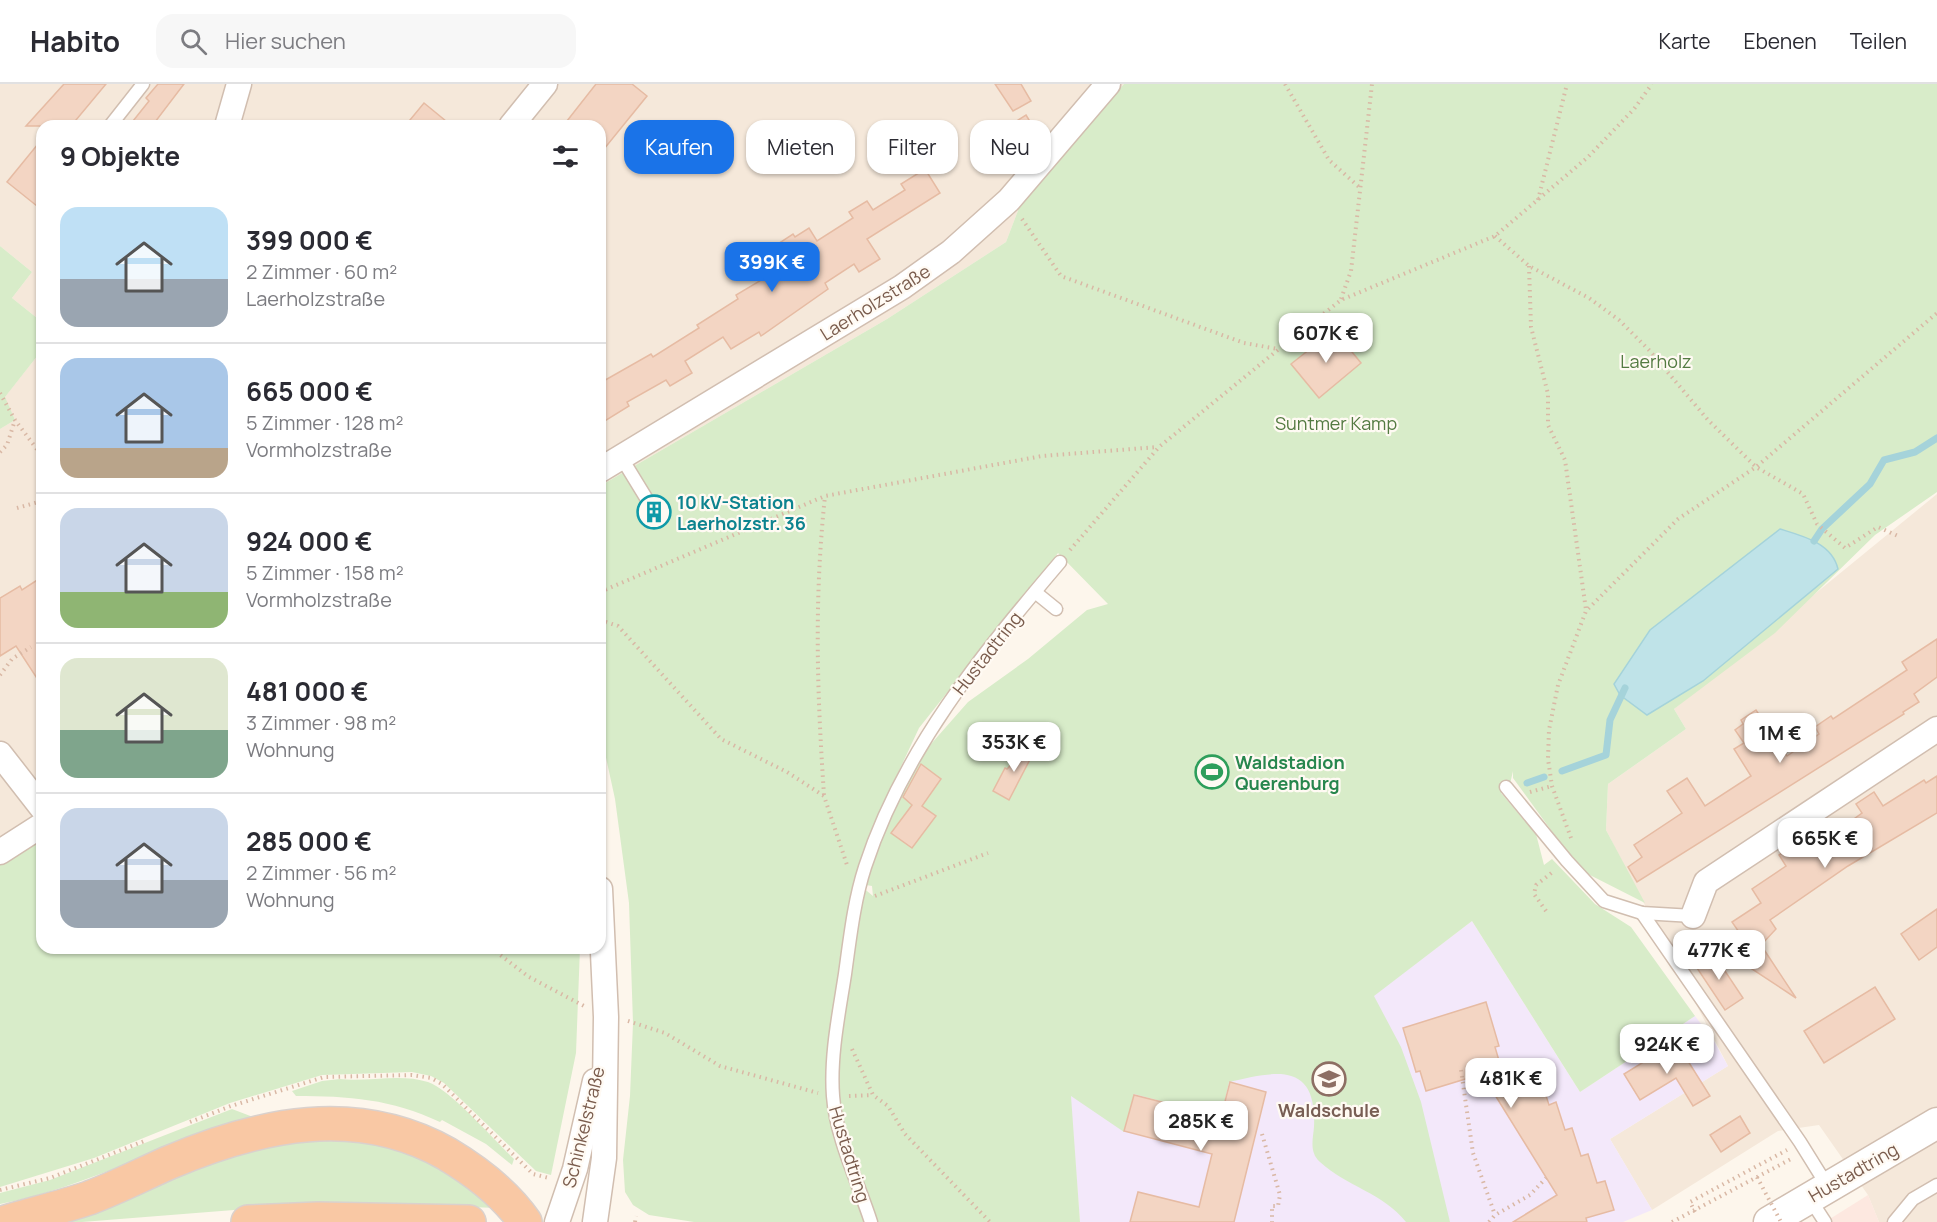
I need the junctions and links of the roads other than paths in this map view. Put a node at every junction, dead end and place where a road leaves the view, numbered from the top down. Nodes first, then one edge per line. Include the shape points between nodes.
1 (142, 84) edge
2 (239, 84) edge
3 (545, 84) edge
4 (1108, 84) edge
5 (115, 120) edge
6 (229, 120) edge
7 (516, 120) edge
8 (621, 457) junction
9 (606, 466) edge
10 (651, 506) dead end
11 (1060, 562) road end
12 (1035, 592) junction
13 (1056, 609) dead end
14 (1937, 729) edge
15 (0, 754) edge
16 (1506, 787) dead end
17 (36, 800) edge
18 (36, 829) edge
19 (0, 852) edge
20 (1642, 914) junction
21 (1693, 916) joint
22 (603, 954) edge
23 (606, 1024) junction
24 (1937, 1123) edge
25 (1937, 1185) edge
26 (1821, 1202) edge
27 (6, 1222) edge
28 (248, 1222) edge
29 (469, 1222) edge
30 (525, 1222) edge
31 (557, 1222) edge
32 (595, 1222) edge
33 (871, 1222) edge
34 (1769, 1222) edge
35 (1894, 1222) edge

1 - 5 lane
2 - 6 street
3 - 7 street
4 - 8 street, Laerholzstraße via 1009,200 951,252 919,276
8 - 9 street, Laerholzstraße
8 - 10 lane
11 - 12 lane, Hustadtring
12 - 13 lane
12 - 33 lane, Hustadtring via 932,723 892,798 857,895 838,1020 833,1097 842,1138
14 - 21 street via 1706,882
15 - 17 street
16 - 20 lane via 1604,901
18 - 19 street
20 - 21 lane
20 - 26 lane via 1803,1147
22 - 23 street, Schinkelstraße
23 - 31 street, Schinkelstraße via 575,1169
23 - 32 street, Schinkelstraße via 604,1158
24 - 26 street, Hustadtring
25 - 35 lane via 1913,1199
26 - 34 street, Hustadtring
27 - 30 highway via 89,1198 218,1145 297,1125 365,1125 396,1131 428,1144 489,1182
28 - 29 highway

